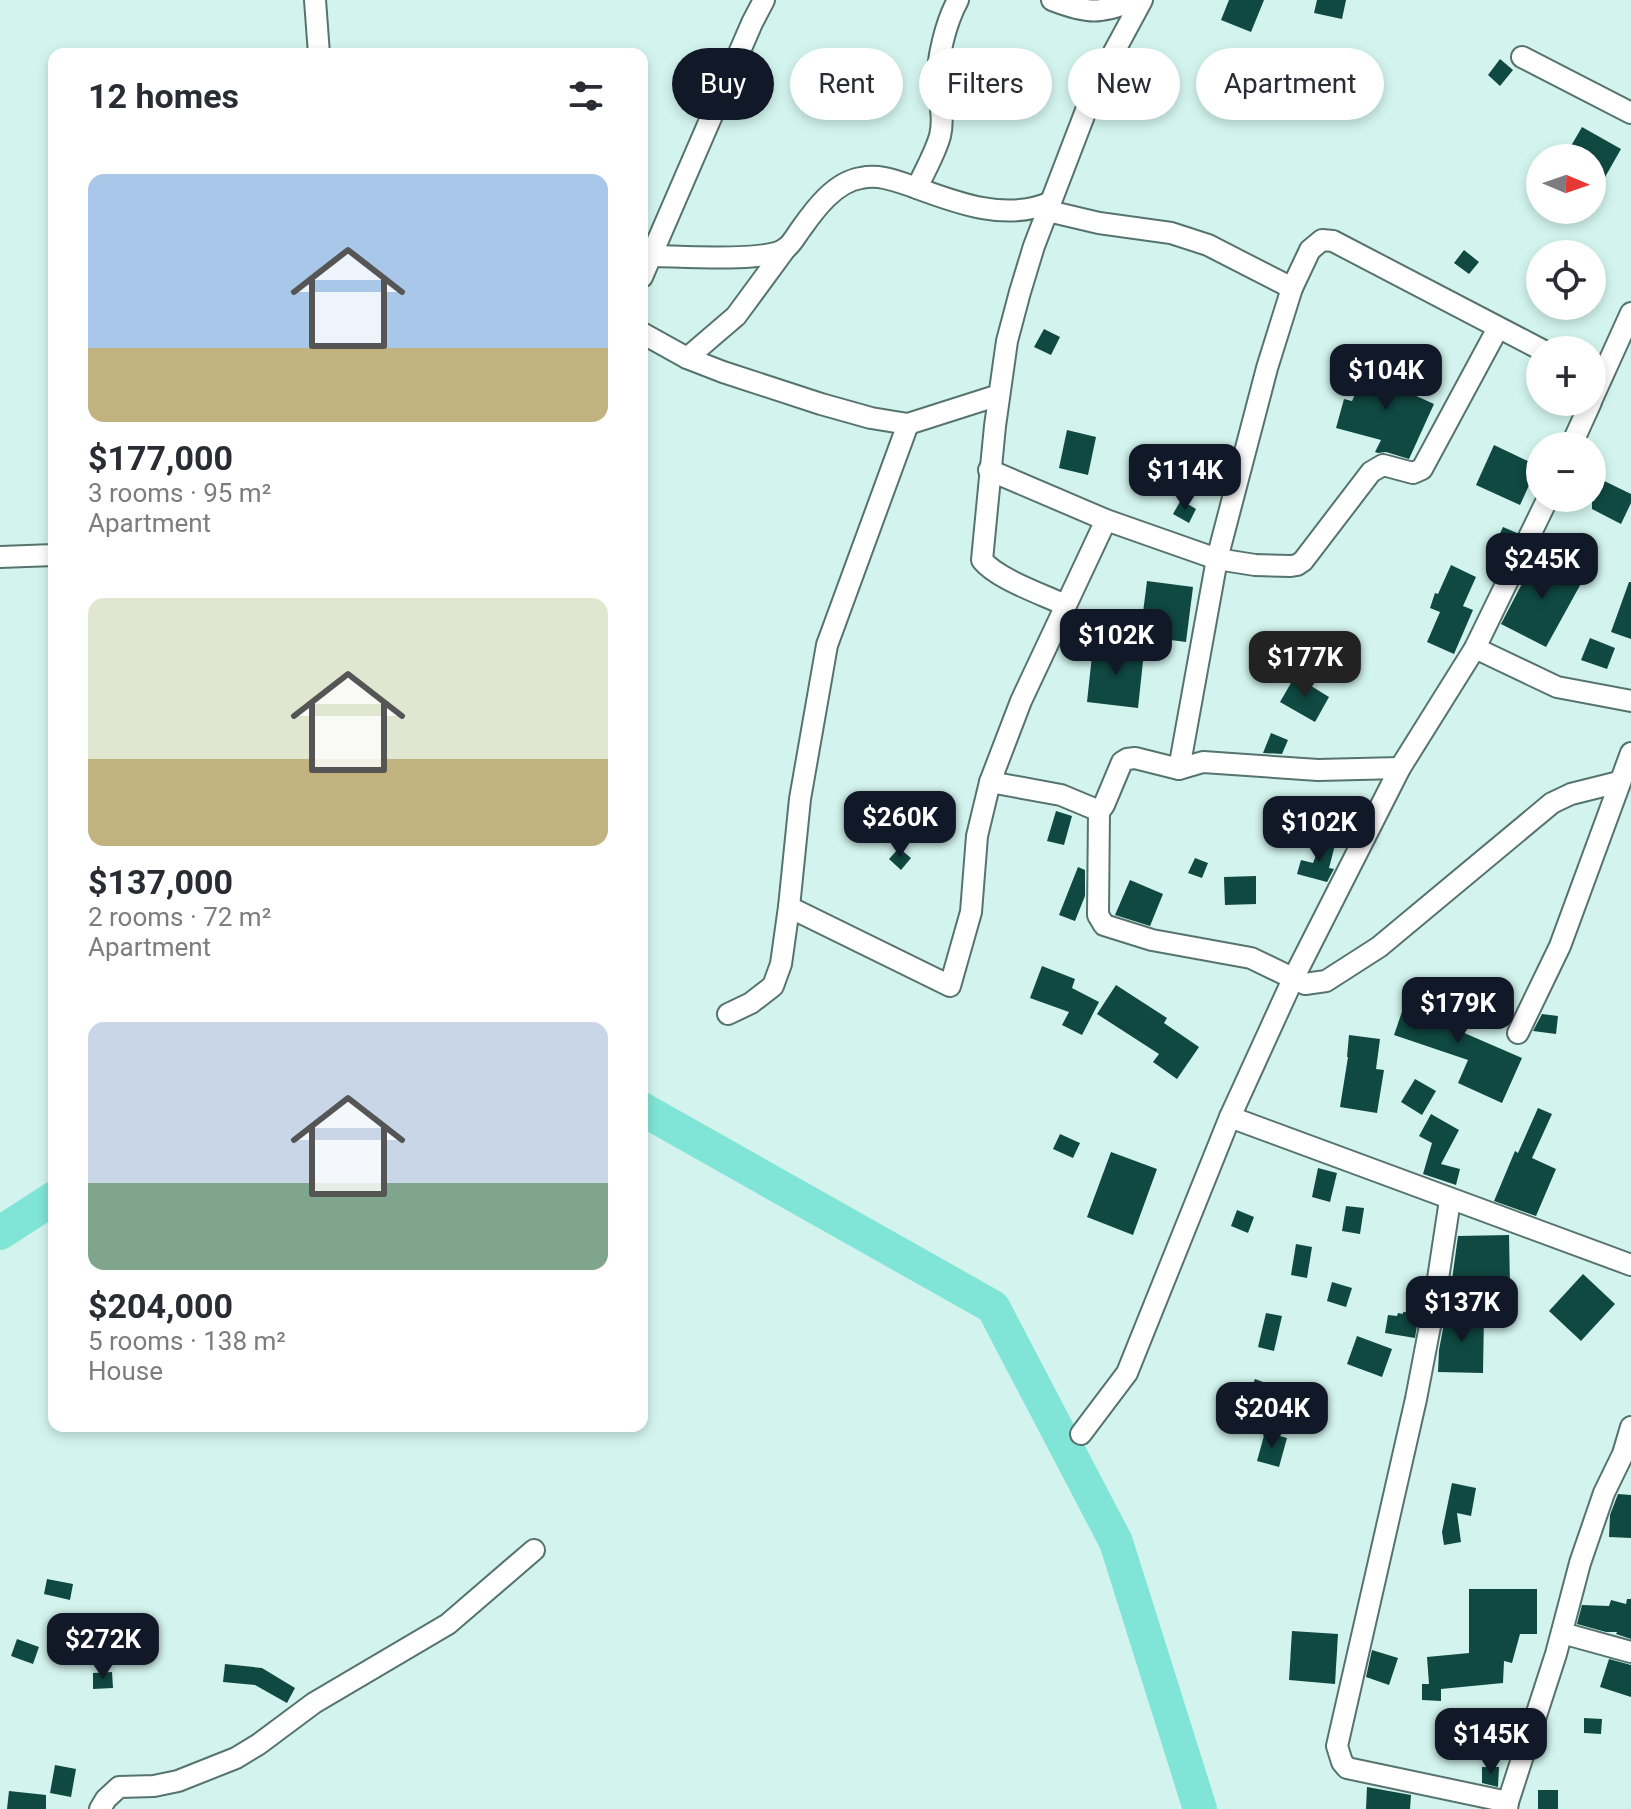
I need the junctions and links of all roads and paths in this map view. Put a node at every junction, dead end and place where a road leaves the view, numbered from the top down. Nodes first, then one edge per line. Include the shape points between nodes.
1 (315, 0) edge
2 (764, 0) edge
3 (958, 0) edge
4 (1052, 0) edge
5 (1139, 0) edge
6 (319, 48) edge
7 (1522, 57) dead end
8 (1631, 113) edge
9 (917, 188) junction
10 (1050, 206) junction
11 (786, 248) junction
12 (652, 256) junction
13 (648, 264) edge
14 (1292, 288) junction
15 (1631, 313) edge
16 (1498, 328) junction
17 (648, 336) edge
18 (1526, 342) edge
19 (687, 358) junction
20 (1606, 359) edge
21 (999, 395) junction
22 (908, 424) junction
23 (989, 470) junction
24 (1541, 512) edge
25 (1106, 520) junction
26 (48, 555) edge
27 (0, 557) edge
28 (1217, 559) junction
29 (1065, 605) junction
30 (1475, 648) junction
31 (1631, 701) edge
32 (1631, 753) edge
33 (1400, 768) junction
34 (1179, 769) junction
35 (990, 782) junction
36 (1619, 782) junction
37 (1099, 810) junction
38 (789, 907) junction
39 (1293, 979) junction
40 (728, 1014) dead end
41 (1518, 1033) dead end
42 (1230, 1117) junction
43 (1450, 1200) junction
44 (1631, 1265) edge
45 (1631, 1427) edge
46 (1081, 1434) dead end
47 (1627, 1454) edge
48 (534, 1550) dead end
49 (1562, 1633) junction
50 (1631, 1652) edge
51 (1507, 1806) edge
52 (100, 1809) edge

1 - 6 street
2 - 12 street
3 - 9 street via 940,56 940,135
4 - 5 street via 1093,12
5 - 10 street via 1095,87
7 - 8 street
9 - 10 street via 1002,211
9 - 11 street via 888,178 857,178 825,199
10 - 14 street via 1099,223 1171,233 1208,245
10 - 21 street via 1011,323
11 - 12 street via 760,256
11 - 19 street via 736,316
12 - 13 street
14 - 16 street via 1310,250 1322,240 1333,241
14 - 28 street
15 - 20 street
16 - 18 street
16 - 28 street via 1422,469 1413,473 1383,465 1371,472 1300,564
17 - 19 street
19 - 22 street via 821,404
21 - 22 street
21 - 23 street
22 - 38 street via 827,645 800,799
23 - 25 street
23 - 29 street via 982,560
24 - 30 street
25 - 28 street
25 - 29 street
26 - 27 street
28 - 34 street
29 - 35 street
30 - 31 street via 1557,687
30 - 33 street
32 - 36 street
33 - 34 street via 1318,770 1203,762
33 - 39 street
34 - 37 street via 1127,759
35 - 37 street via 1061,795
35 - 38 street via 977,836 971,912 950,986
36 - 39 street via 1552,803 1379,947 1326,981 1305,984
36 - 41 street via 1560,946
37 - 39 street via 1101,923 1152,940 1251,958
38 - 40 street via 773,986
39 - 42 street
42 - 43 street
42 - 46 street via 1127,1373
43 - 44 street
43 - 51 street via 1416,1399 1337,1746 1347,1768
45 - 47 street
47 - 49 street via 1604,1493
48 - 52 street via 448,1624 314,1703 249,1750 178,1781 119,1787
49 - 50 street
49 - 51 street

